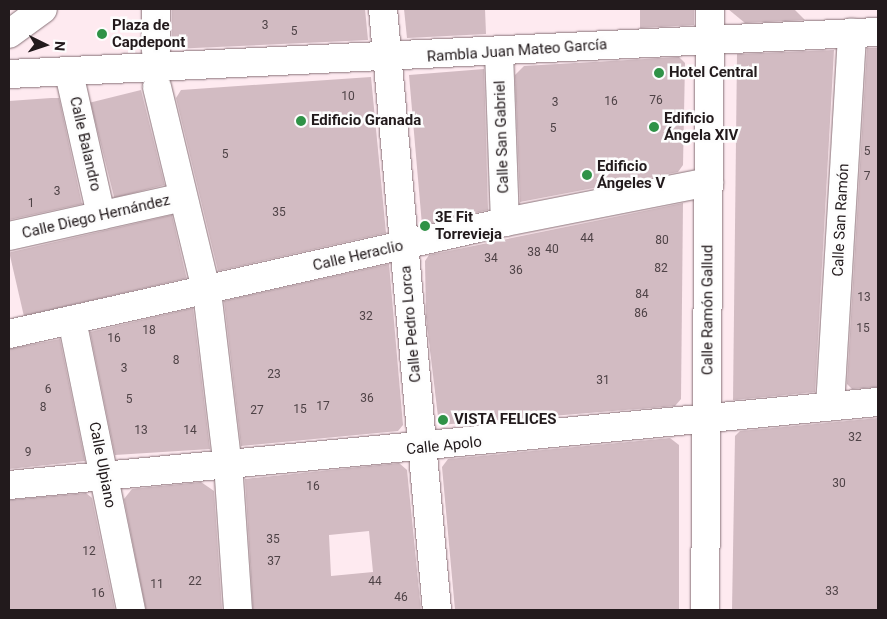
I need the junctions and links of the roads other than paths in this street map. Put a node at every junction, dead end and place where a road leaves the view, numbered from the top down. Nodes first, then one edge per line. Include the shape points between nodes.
1 (43, 9) edge
2 (156, 9) edge
3 (383, 9) edge
4 (710, 9) edge
5 (865, 32) edge
6 (9, 34) edge
7 (710, 39) junction
8 (499, 52) junction
9 (388, 58) junction
10 (156, 69) junction
11 (68, 73) junction
12 (9, 74) edge
13 (709, 182) junction
14 (183, 197) junction
15 (101, 215) junction
16 (504, 222) junction
17 (9, 236) edge
18 (404, 246) junction
19 (72, 320) junction
20 (9, 334) edge
21 (878, 402) edge
22 (830, 406) junction
23 (708, 418) junction
24 (422, 448) junction
25 (226, 451) dead end
26 (104, 476) junction
27 (228, 478) dead end
28 (9, 485) edge
29 (131, 610) edge
30 (238, 610) edge
31 (437, 610) edge
32 (705, 610) edge

1 - 6 street
2 - 10 street
3 - 9 street, Calle Pedro Lorca
4 - 7 street, Calle Ramón Gallud
5 - 7 street, Rambla Juan Mateo García
5 - 22 street, Calle San Ramón
7 - 8 street, Rambla Juan Mateo García
7 - 13 street, Calle Ramón Gallud
8 - 9 street, Rambla Juan Mateo García
8 - 16 street, Calle San Gabriel
9 - 10 street, Rambla Juan Mateo García
9 - 18 street, Calle Pedro Lorca
10 - 11 street
10 - 14 street
11 - 12 street
11 - 15 street, Calle Balandro
13 - 16 street, Calle Heraclio
13 - 23 street, Calle Ramón Gallud
14 - 15 street, Calle Diego Hernández
14 - 25 street via 206,290
15 - 17 street, Calle Diego Hernández
16 - 18 street, Calle Heraclio
18 - 19 street, Calle Heraclio
18 - 24 street, Calle Pedro Lorca
19 - 20 street, Calle Heraclio
19 - 26 street, Calle Ulpiano
21 - 22 street, Calle Apolo
22 - 23 street, Calle Apolo
23 - 24 street, Calle Apolo
23 - 32 street, Calle Ramón Gallud
24 - 26 street, Calle Apolo
24 - 31 street, Calle Pedro Lorca
26 - 28 street, Calle Apolo
26 - 29 street, Calle Ulpiano
27 - 30 street

